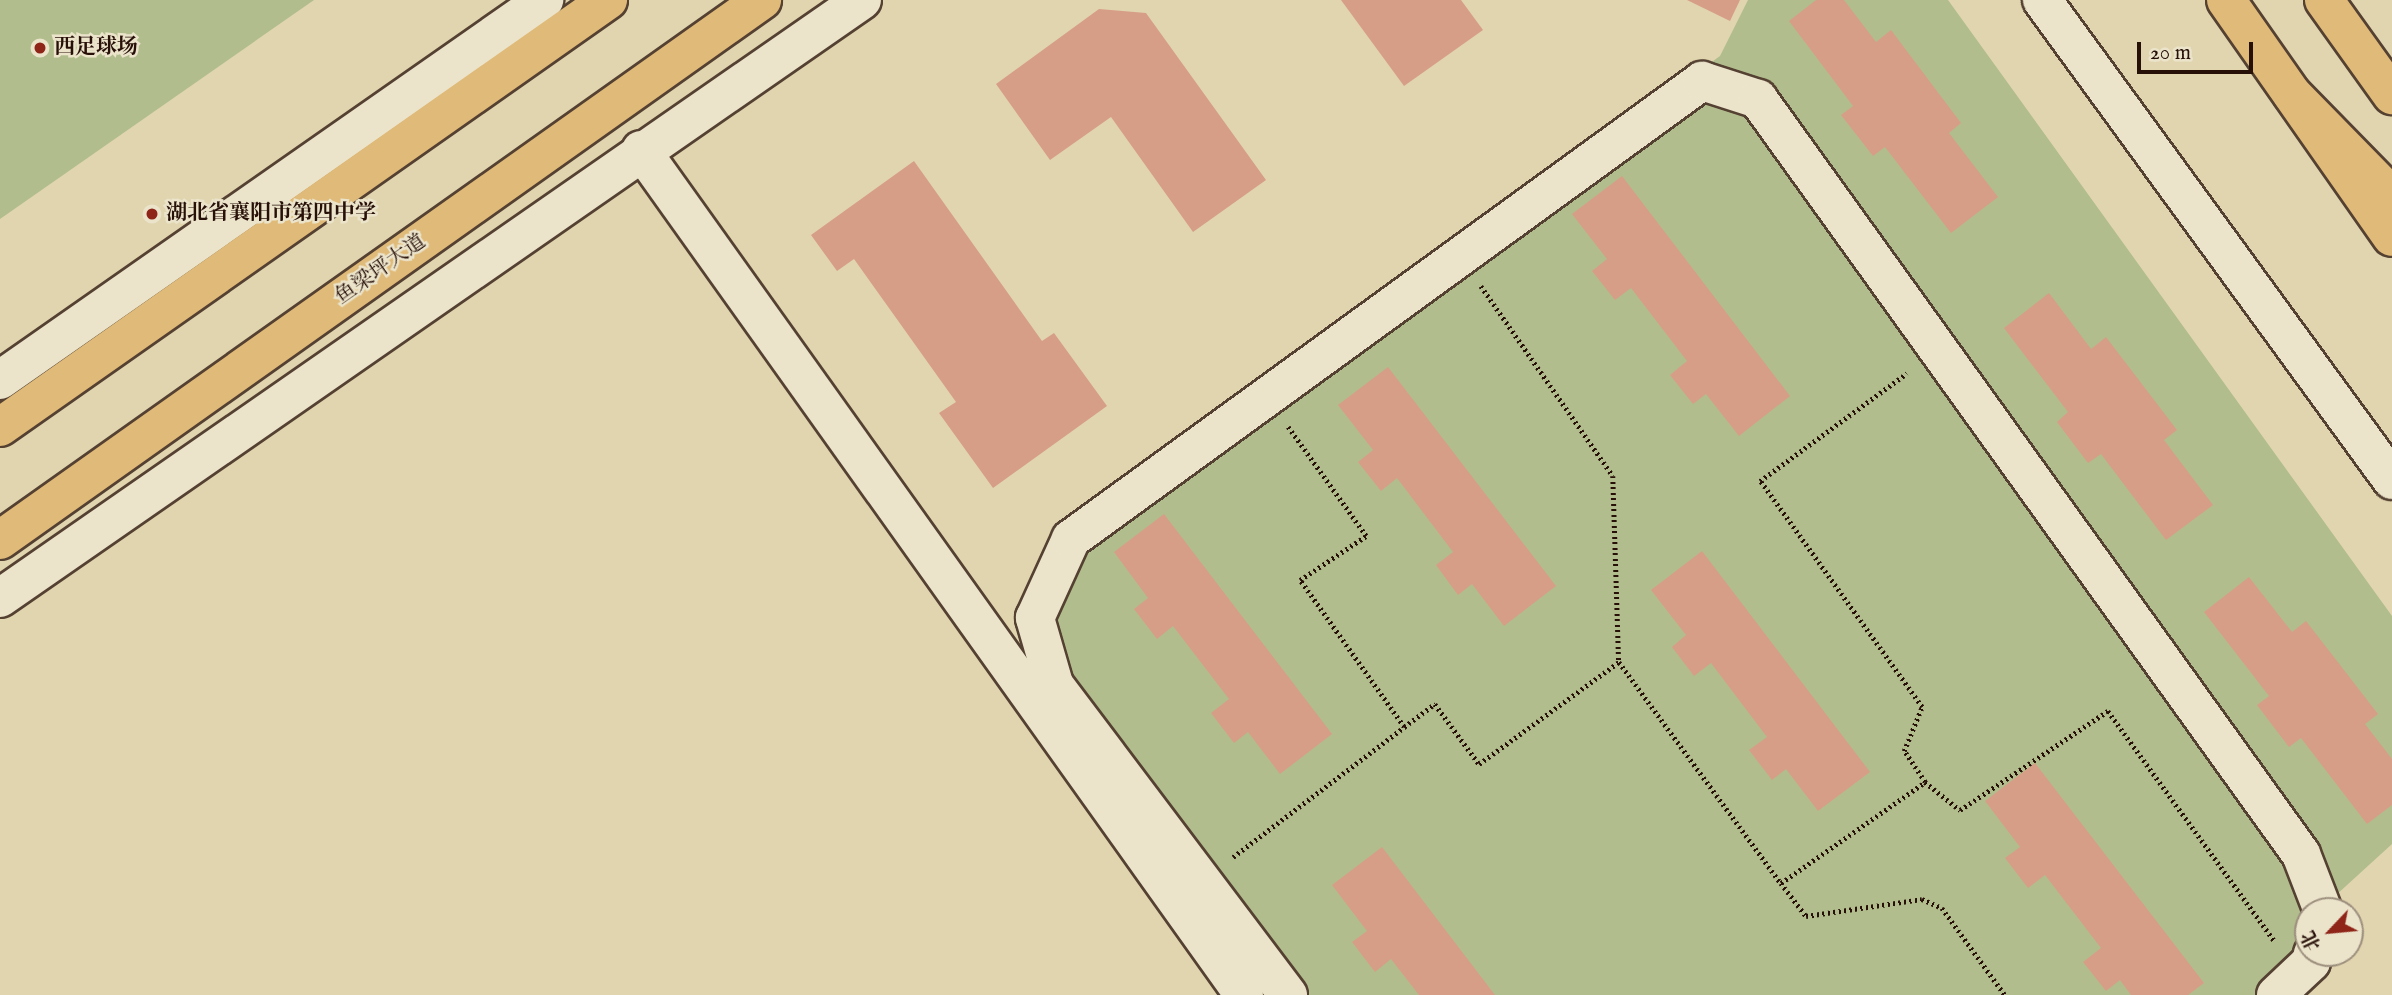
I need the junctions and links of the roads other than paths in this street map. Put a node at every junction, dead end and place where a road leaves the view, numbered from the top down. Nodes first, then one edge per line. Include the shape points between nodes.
1 (544, 0) edge
2 (608, 0) edge
3 (762, 0) edge
4 (862, 0) edge
5 (2042, 0) edge
6 (2226, 0) edge
7 (2324, 0) edge
8 (2292, 94) junction
9 (2392, 95) edge
10 (641, 150) junction
11 (2392, 196) edge
12 (2392, 237) edge
13 (0, 380) edge
14 (0, 428) edge
15 (2392, 480) edge
16 (0, 540) edge
17 (0, 598) edge
18 (2318, 897) edge
19 (1220, 933) junction
20 (1244, 995) edge
21 (1287, 995) edge

1 - 13 street
2 - 14 main road
3 - 16 main road, 鱼梁坪大道
4 - 10 street
5 - 15 street
6 - 8 main road
7 - 9 main road
8 - 11 main road
8 - 12 main road
10 - 17 street
10 - 19 street
18 - 19 street via 2301,854 1758,99 1702,81 1071,539 1035,618 1054,684 1201,881
19 - 20 street
19 - 21 street

